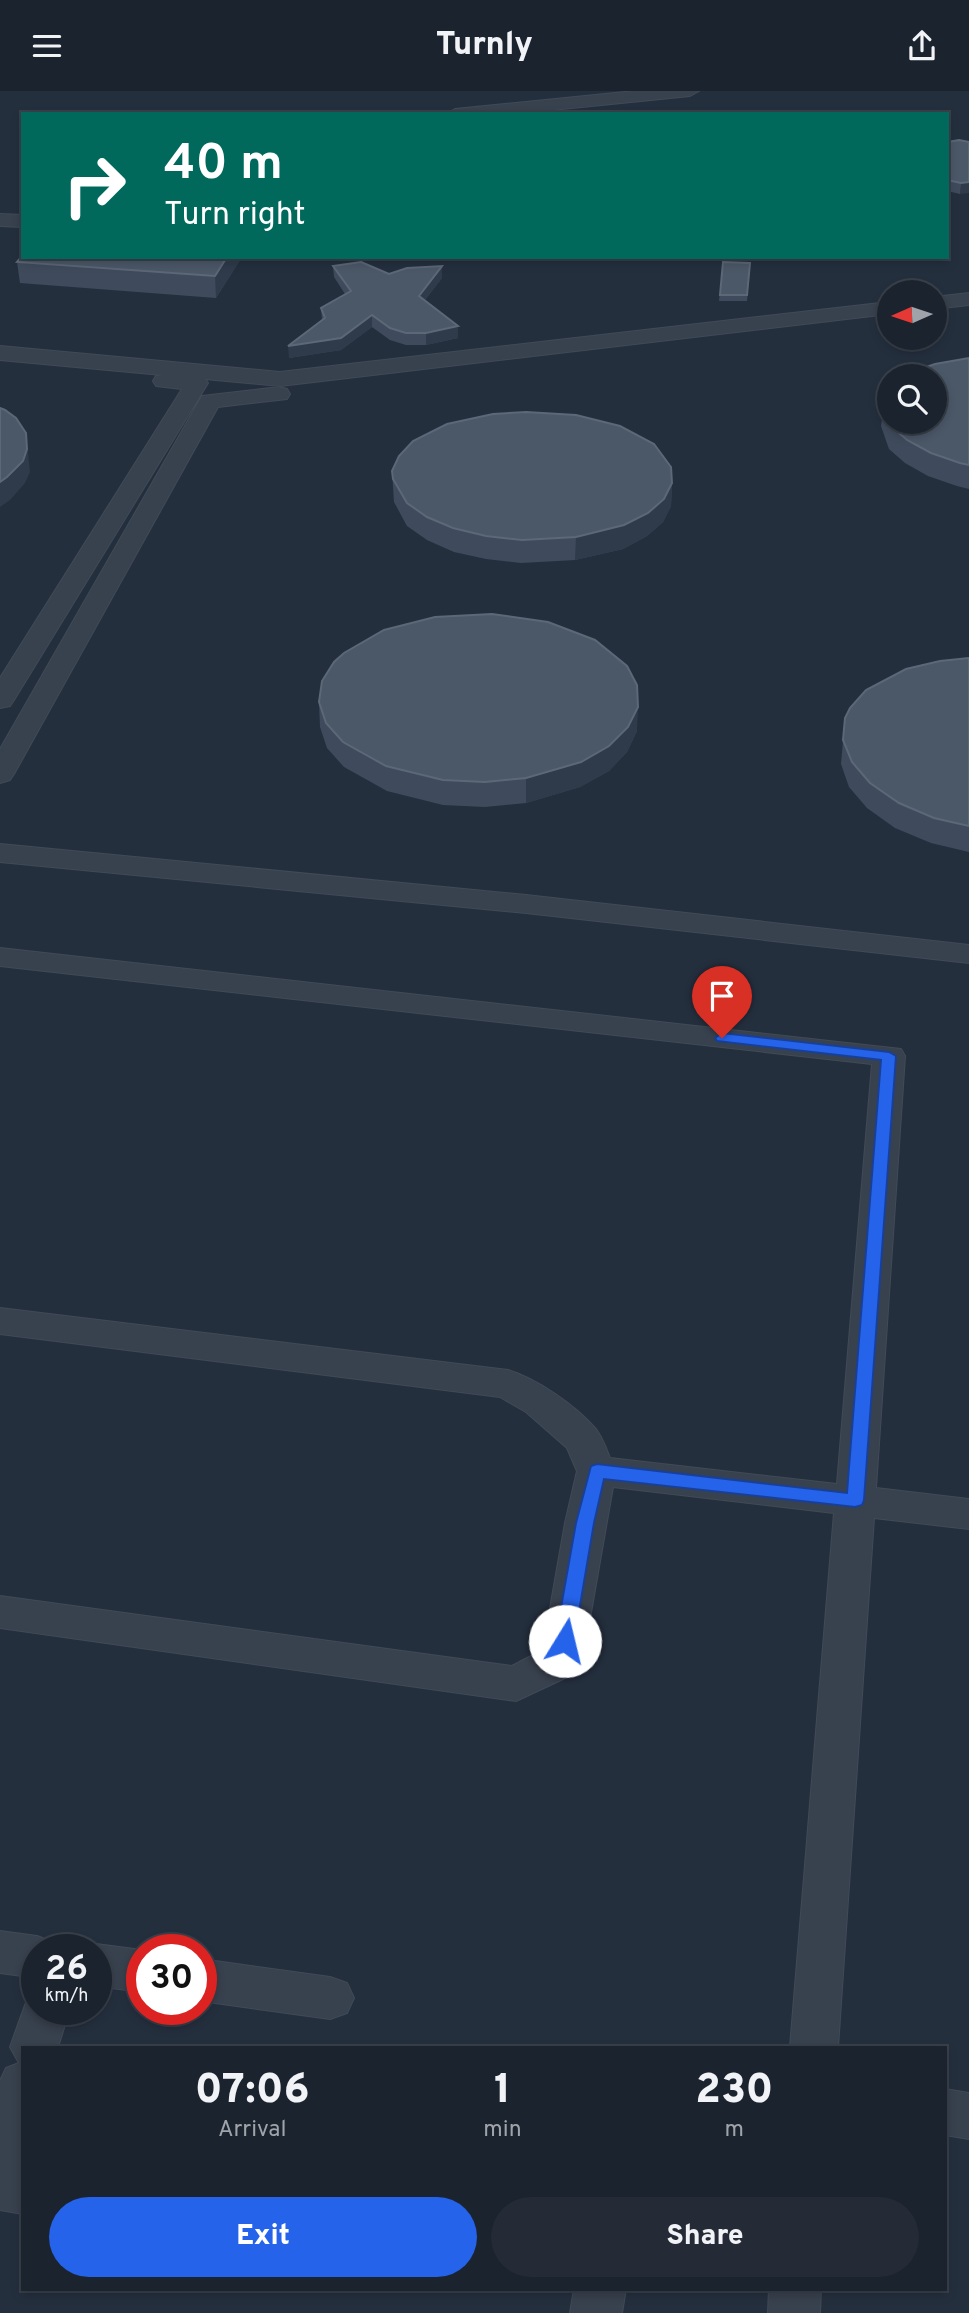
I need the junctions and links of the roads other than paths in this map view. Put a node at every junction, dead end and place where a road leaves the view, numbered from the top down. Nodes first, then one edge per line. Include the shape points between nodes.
1 (690, 91) edge
2 (475, 112) edge
3 (0, 220) edge
4 (21, 221) edge
5 (969, 299) edge
6 (947, 302) edge
7 (877, 309) edge
8 (957, 321) dead end
9 (947, 322) edge
10 (877, 330) edge
11 (0, 353) edge
12 (0, 367) edge
13 (197, 383) junction
14 (288, 393) junction
15 (0, 700) edge
16 (0, 774) edge
17 (0, 853) edge
18 (969, 954) edge
19 (0, 957) edge
20 (0, 1321) edge
21 (597, 1471) junction
22 (855, 1500) junction
23 (969, 1514) edge
24 (0, 1612) edge
25 (0, 1952) edge
26 (21, 1955) edge
27 (217, 1982) edge
28 (330, 1998) dead end
29 (41, 2025) edge
30 (34, 2046) edge
31 (814, 2046) edge
32 (21, 2090) edge
33 (947, 2112) edge
34 (969, 2116) edge
35 (0, 2155) edge
36 (0, 2186) edge
37 (21, 2190) edge
38 (600, 2291) edge
39 (795, 2291) edge
40 (596, 2313) edge
41 (793, 2313) edge

1 - 2 street
3 - 4 street
5 - 6 street
7 - 11 street via 280,379
8 - 9 street
10 - 14 street
12 - 13 street
13 - 14 street
13 - 15 street
14 - 16 street via 210,401
17 - 18 street via 526,904
19 - 22 street via 889,1056
20 - 21 street via 508,1384 539,1402 582,1439
21 - 22 street
21 - 24 street via 565,1641 548,1667 516,1683
22 - 23 street
22 - 31 street
25 - 26 street
27 - 28 street
29 - 30 street
32 - 35 street
33 - 34 street
36 - 37 street
38 - 40 street
39 - 41 street

